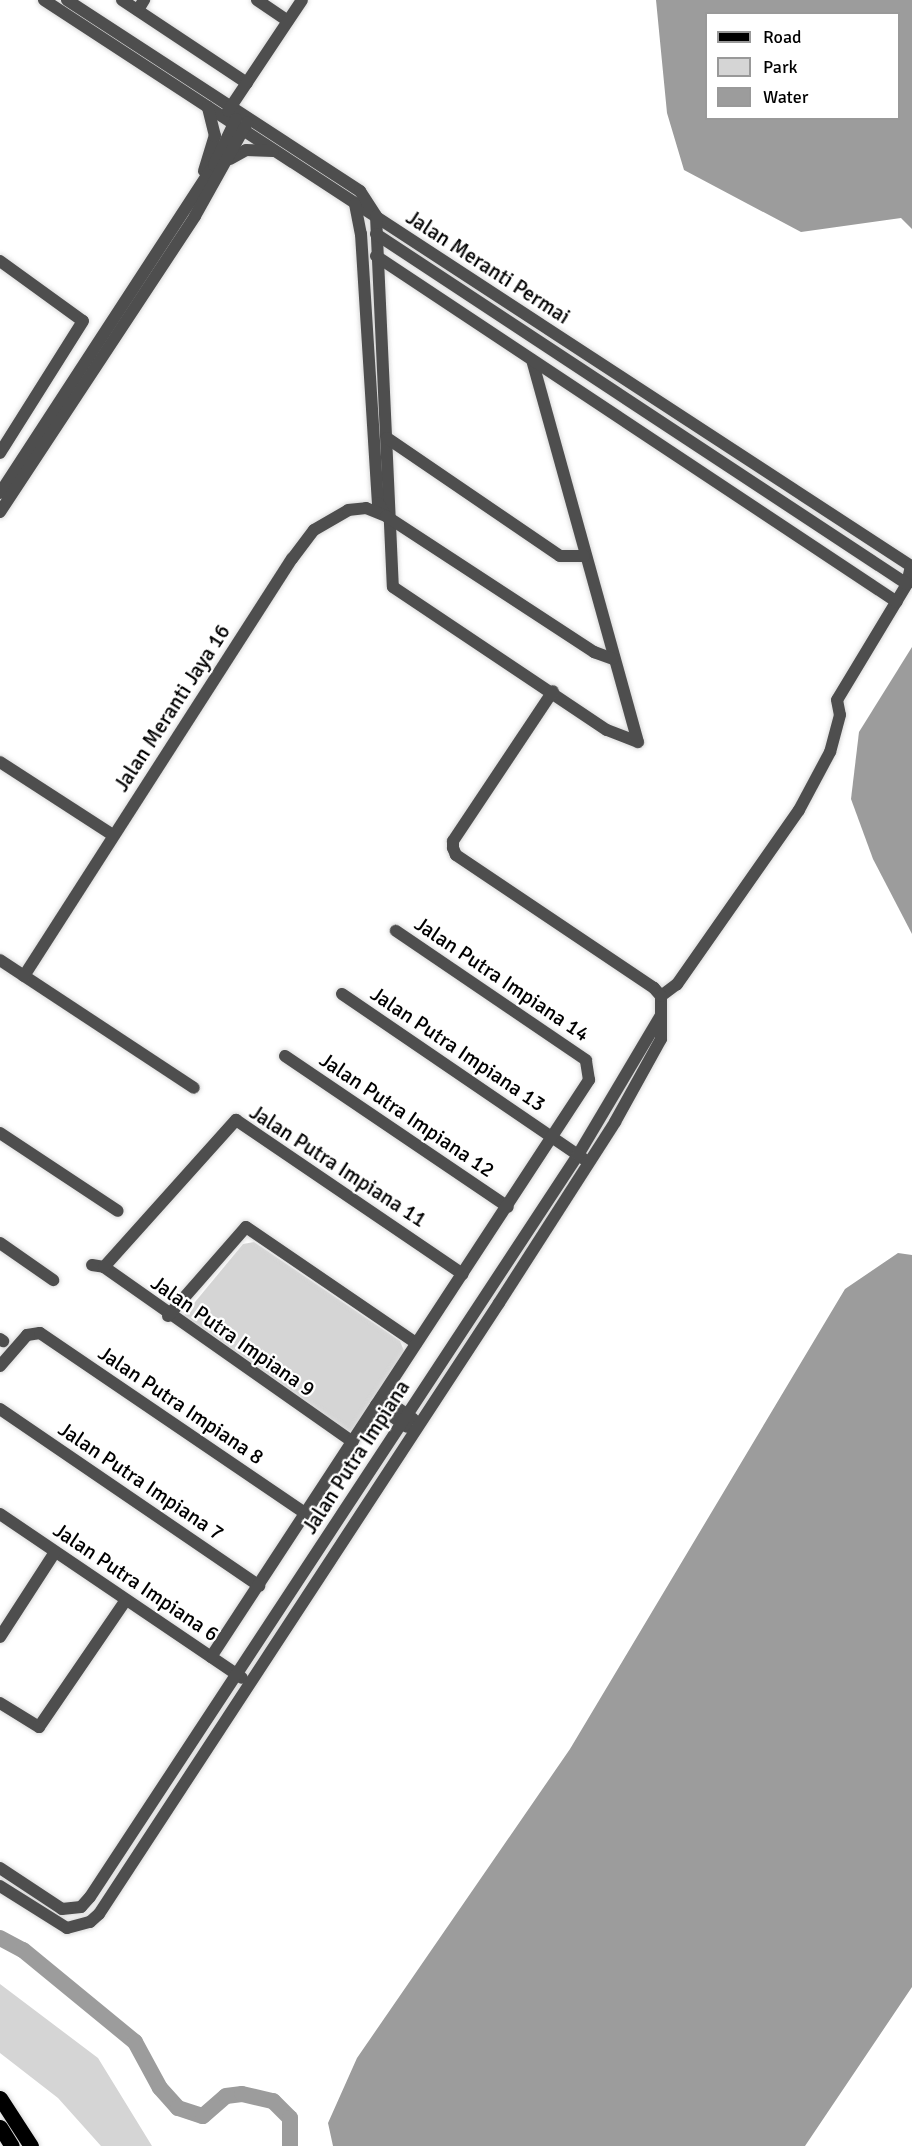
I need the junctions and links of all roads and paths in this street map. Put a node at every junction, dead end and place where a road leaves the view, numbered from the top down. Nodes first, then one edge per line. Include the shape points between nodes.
1 (44, 0) edge
2 (67, 0) edge
3 (122, 0) edge
4 (257, 0) edge
5 (302, 0) edge
6 (141, 5) edge
7 (288, 21) junction
8 (247, 83) junction
9 (208, 107) junction
10 (237, 118) junction
11 (277, 152) junction
12 (229, 160) junction
13 (197, 192) junction
14 (355, 204) junction
15 (376, 216) junction
16 (376, 234) junction
17 (376, 256) junction
18 (0, 261) edge
19 (532, 360) junction
20 (387, 438) junction
21 (0, 453) edge
22 (0, 493) edge
23 (0, 512) edge
24 (386, 516) junction
25 (584, 556) junction
26 (907, 584) junction
27 (897, 602) junction
28 (613, 659) junction
29 (553, 691) junction
30 (0, 762) edge
31 (113, 835) junction
32 (396, 931) dead end
33 (0, 960) edge
34 (24, 976) junction
35 (342, 994) dead end
36 (661, 996) junction
37 (660, 1017) junction
38 (285, 1056) dead end
39 (194, 1088) dead end
40 (0, 1133) edge
41 (552, 1137) junction
42 (583, 1159) junction
43 (508, 1207) junction
44 (118, 1211) dead end
45 (0, 1243) edge
46 (98, 1266) joint
47 (464, 1274) junction
48 (52, 1280) dead end
49 (168, 1316) junction
50 (417, 1343) junction
51 (0, 1366) edge
52 (379, 1401) junction
53 (0, 1409) edge
54 (405, 1419) junction
55 (417, 1428) junction
56 (352, 1442) junction
57 (0, 1514) edge
58 (306, 1514) junction
59 (55, 1552) junction
60 (259, 1586) junction
61 (126, 1600) junction
62 (0, 1637) edge
63 (211, 1657) junction
64 (237, 1674) junction
65 (249, 1683) junction
66 (0, 1703) edge
67 (0, 1868) edge
68 (0, 1886) edge
69 (0, 2098) edge
70 (0, 2127) edge
71 (12, 2146) edge
72 (31, 2146) edge

1 - 9 street, Jalan Meranti Permai
2 - 10 street
3 - 6 street
4 - 7 street
5 - 7 street
6 - 8 street
7 - 8 street
8 - 10 street
9 - 10 street, Jalan Meranti Permai
9 - 13 street via 216,136
10 - 11 street, Jalan Meranti Permai
10 - 12 street
10 - 13 street
10 - 15 street via 360,190
11 - 12 street via 246,150
11 - 14 street, Jalan Meranti Permai
12 - 23 street
13 - 22 street
14 - 15 street, Jalan Meranti Permai
14 - 24 street via 361,234 378,503
15 - 16 street
15 - 26 street, Jalan Meranti Permai via 910,566
16 - 17 street
16 - 26 street, Jalan Meranti Permai
17 - 19 street
17 - 20 street
18 - 21 street via 83,321
19 - 25 street
19 - 27 street
20 - 24 street
20 - 25 street via 560,556
24 - 28 street, Jalan Meranti Jaya 16 via 594,652
24 - 29 street via 393,587
24 - 31 street, Jalan Meranti Jaya 16 via 366,508 348,510 314,530
25 - 28 street
26 - 27 street
27 - 36 street via 837,700 840,715 830,752 799,810 677,984
28 - 29 street via 638,742 607,730
29 - 36 street via 453,841 453,848 456,855
30 - 31 street
31 - 34 street, Jalan Meranti Jaya 16
32 - 41 street, Jalan Putra Impiana 14 via 586,1060 590,1080
33 - 34 street
34 - 39 street
35 - 41 street, Jalan Putra Impiana 13
36 - 37 street
37 - 42 street, Jalan Putra Impiana
37 - 42 street, Jalan Putra Impiana via 662,1039
38 - 43 street, Jalan Putra Impiana 12
40 - 44 street
41 - 42 street, Jalan Putra Impiana 13
41 - 43 street
42 - 54 street, Jalan Putra Impiana
42 - 55 street, Jalan Putra Impiana
43 - 47 street
45 - 48 street
46 - 47 street, Jalan Putra Impiana 11 via 236,1120
46 - 49 street, Jalan Putra Impiana 9
47 - 50 street
49 - 50 street via 246,1227
49 - 56 street, Jalan Putra Impiana 9
50 - 52 street
51 - 58 street, Jalan Putra Impiana 8 via 33,1330
52 - 54 street
52 - 56 street
53 - 60 street, Jalan Putra Impiana 7
54 - 55 street
54 - 64 street, Jalan Putra Impiana
55 - 65 street, Jalan Putra Impiana
56 - 58 street
57 - 59 street, Jalan Putra Impiana 6
58 - 60 street
59 - 61 street, Jalan Putra Impiana 6
59 - 62 street
60 - 63 street
61 - 63 street, Jalan Putra Impiana 6
61 - 66 street via 39,1727
63 - 64 street, Jalan Putra Impiana 6
64 - 65 street, Jalan Putra Impiana 6
64 - 67 street, Jalan Putra Impiana via 90,1897 73,1910 62,1909
65 - 68 street, Jalan Putra Impiana via 99,1914 78,1926 55,1923
69 - 72 main road
70 - 71 main road

